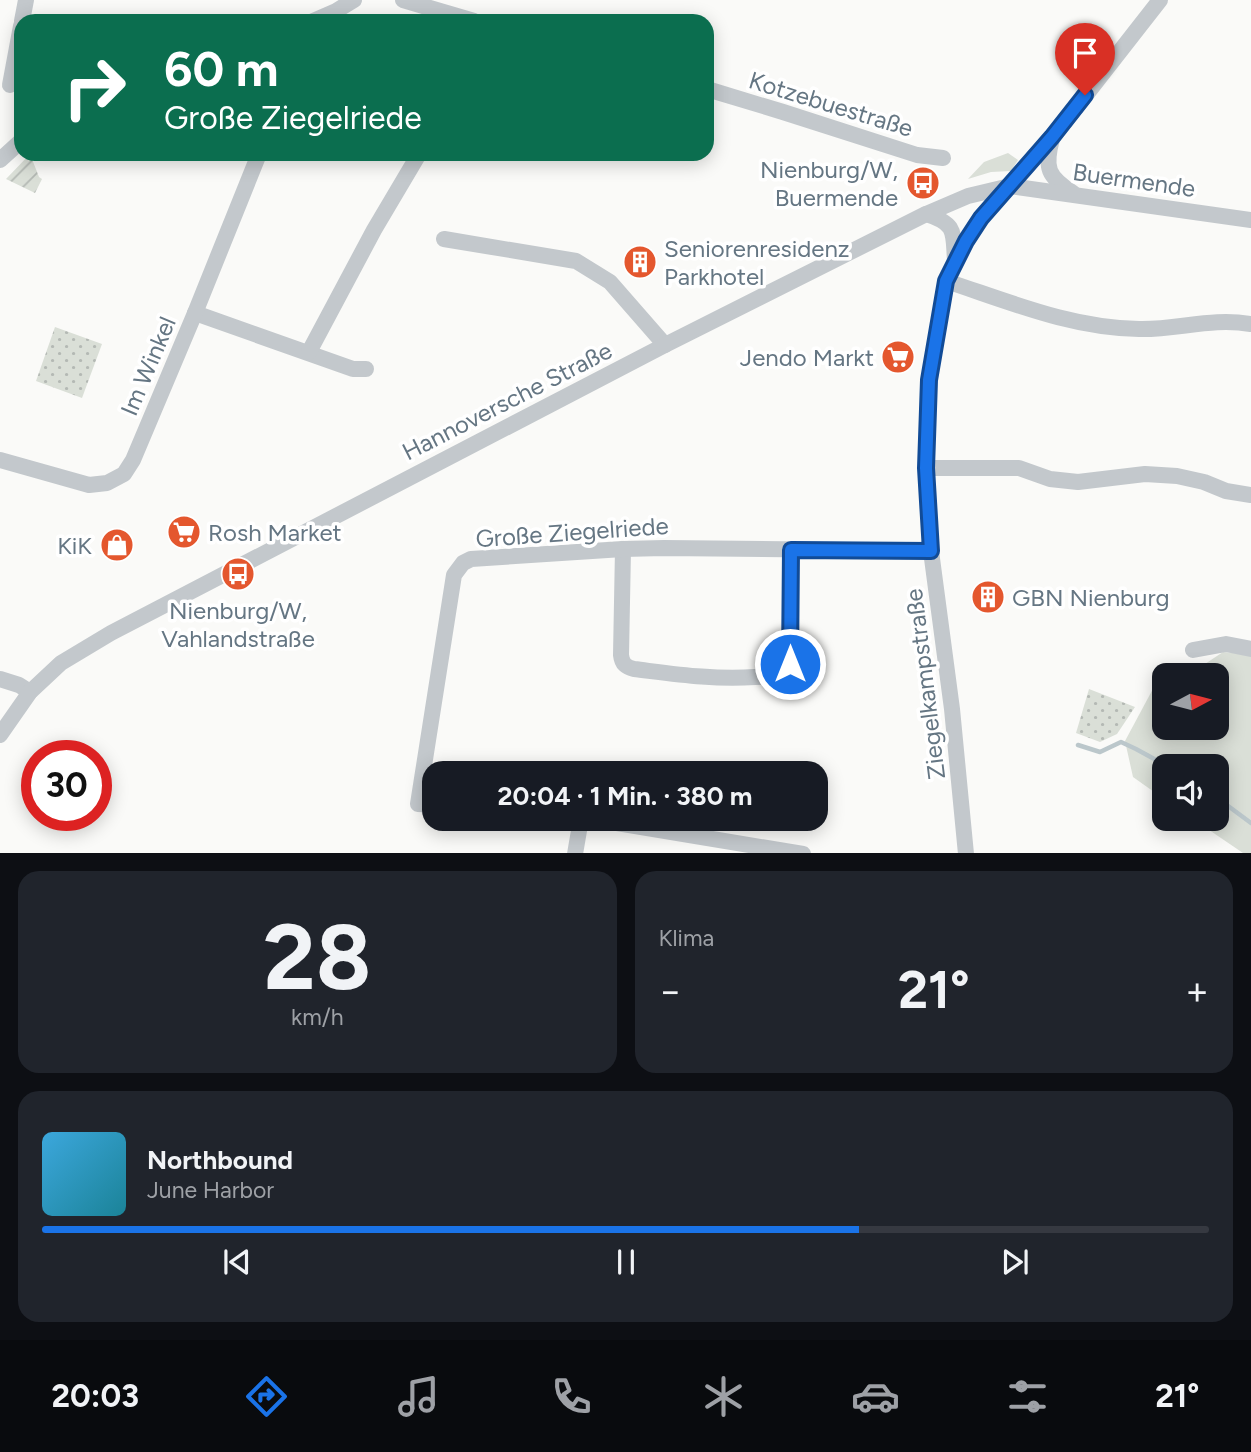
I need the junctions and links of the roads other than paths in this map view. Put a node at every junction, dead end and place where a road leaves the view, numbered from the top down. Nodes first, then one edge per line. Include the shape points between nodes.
1 (354, 0) edge
2 (403, 0) edge
3 (1160, 0) edge
4 (329, 14) edge
5 (450, 14) edge
6 (14, 62) edge
7 (10, 85) dead end
8 (714, 91) edge
9 (1052, 137) junction
10 (14, 147) edge
11 (943, 158) dead end
12 (0, 160) edge
13 (256, 161) edge
14 (415, 161) edge
15 (1010, 186) junction
16 (1076, 195) junction
17 (926, 214) junction
18 (1251, 220) edge
19 (444, 239) dead end
20 (956, 261) junction
21 (946, 281) junction
22 (195, 313) junction
23 (1251, 324) edge
24 (665, 345) junction
25 (309, 352) junction
26 (366, 369) dead end
27 (0, 460) edge
28 (926, 468) junction
29 (1251, 495) edge
30 (622, 549) junction
31 (791, 550) junction
32 (931, 551) junction
33 (1251, 649) edge
34 (1194, 650) dead end
35 (0, 679) edge
36 (30, 692) junction
37 (0, 735) edge
38 (431, 761) edge
39 (579, 831) edge
40 (667, 831) edge
41 (575, 853) edge
42 (803, 853) edge
43 (966, 853) edge

1 - 4 street
2 - 5 street
3 - 9 street
6 - 7 street
8 - 11 street, Kotzebuestraße via 917,155
9 - 15 street
9 - 16 street via 1049,167 1058,183
10 - 12 street
13 - 22 street, Im Winkel
14 - 25 street
15 - 16 street, Buermende
15 - 17 street, Hannoversche Straße via 968,196
15 - 20 street, Ziegelkampstraße via 981,218
16 - 18 street, Buermende
17 - 20 street via 950,225
17 - 24 street, Hannoversche Straße
19 - 24 street via 576,261 610,282
20 - 21 street, Ziegelkampstraße
21 - 23 street via 1091,326 1145,329 1225,321
21 - 28 street, Ziegelkampstraße via 929,380
22 - 25 street
22 - 27 street, Im Winkel via 124,474 89,485
24 - 36 street, Hannoversche Straße via 111,633 61,663
25 - 26 street via 353,369
28 - 29 street via 1019,468 1050,479 1079,482 1145,474 1177,476
28 - 32 street, Ziegelkampstraße
30 - 31 street, Große Ziegelriede
30 - 31 street via 622,663 634,669 732,679 787,672
30 - 38 street, Große Ziegelriede via 463,563 454,575 447,616
31 - 32 street, Große Ziegelriede
32 - 43 street, Ziegelkampstraße
33 - 34 street via 1226,644
35 - 36 street
36 - 37 street, Hannoversche Straße
39 - 41 street
40 - 42 street

